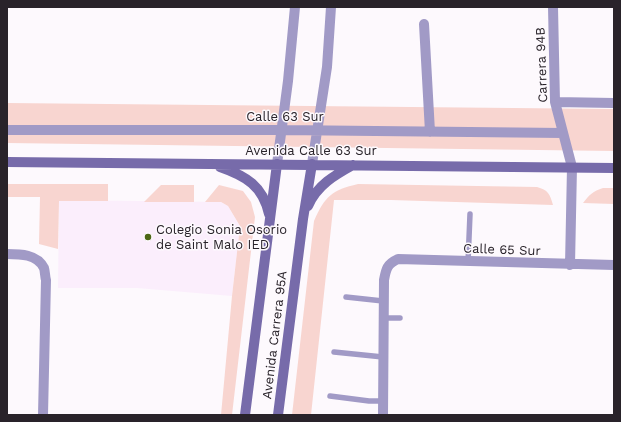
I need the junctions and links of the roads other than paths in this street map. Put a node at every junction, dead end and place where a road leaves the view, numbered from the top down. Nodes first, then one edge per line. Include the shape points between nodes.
1 (295, 7) edge
2 (331, 7) edge
3 (553, 7) edge
4 (424, 24) dead end
5 (555, 102) junction
6 (614, 103) edge
7 (7, 130) edge
8 (282, 130) junction
9 (317, 130) junction
10 (430, 132) junction
11 (563, 133) junction
12 (7, 162) edge
13 (213, 164) junction
14 (277, 164) junction
15 (312, 164) junction
16 (353, 164) junction
17 (572, 167) junction
18 (614, 168) edge
19 (470, 214) dead end
20 (270, 218) junction
21 (303, 218) junction
22 (7, 254) edge
23 (468, 262) junction
24 (570, 265) junction
25 (614, 265) edge
26 (346, 297) dead end
27 (383, 301) junction
28 (383, 318) junction
29 (400, 318) dead end
30 (334, 352) dead end
31 (383, 357) junction
32 (330, 396) dead end
33 (383, 401) junction
34 (43, 415) edge
35 (245, 415) edge
36 (278, 415) edge
37 (383, 415) edge

1 - 8 street
2 - 9 street via 327,67
3 - 5 street, Carrera 94B
4 - 10 street
5 - 6 street
5 - 11 street, Carrera 94B
7 - 8 street, Calle 63 Sur
8 - 9 street, Calle 63 Sur
8 - 14 street
9 - 10 street, Calle 63 Sur
9 - 15 street
10 - 11 street, Calle 63 Sur
11 - 17 street, Carrera 94B
12 - 13 main road, Avenida Calle 63 Sur
13 - 14 main road, Avenida Calle 63 Sur
13 - 20 main road via 237,173 257,188 264,198
14 - 15 main road, Avenida Calle 63 Sur
14 - 20 main road, Avenida Carrera 95A
15 - 16 main road, Avenida Calle 63 Sur
15 - 21 main road, Avenida Carrera 95A
16 - 17 main road, Avenida Calle 63 Sur
16 - 21 main road via 324,183 310,202
17 - 18 main road, Avenida Calle 63 Sur
17 - 24 street, Carrera 94B
19 - 23 lane
20 - 35 main road, Avenida Carrera 95A
21 - 36 main road, Avenida Carrera 95A
22 - 34 street via 24,254 44,268 46,280
23 - 24 street, Calle 65 Sur
23 - 27 street, Calle 65 Sur via 398,259 390,263 386,271
24 - 25 street, Calle 65 Sur
26 - 27 lane
27 - 28 street
28 - 29 lane
28 - 31 street
30 - 31 lane
31 - 33 street
32 - 33 lane
33 - 37 street

